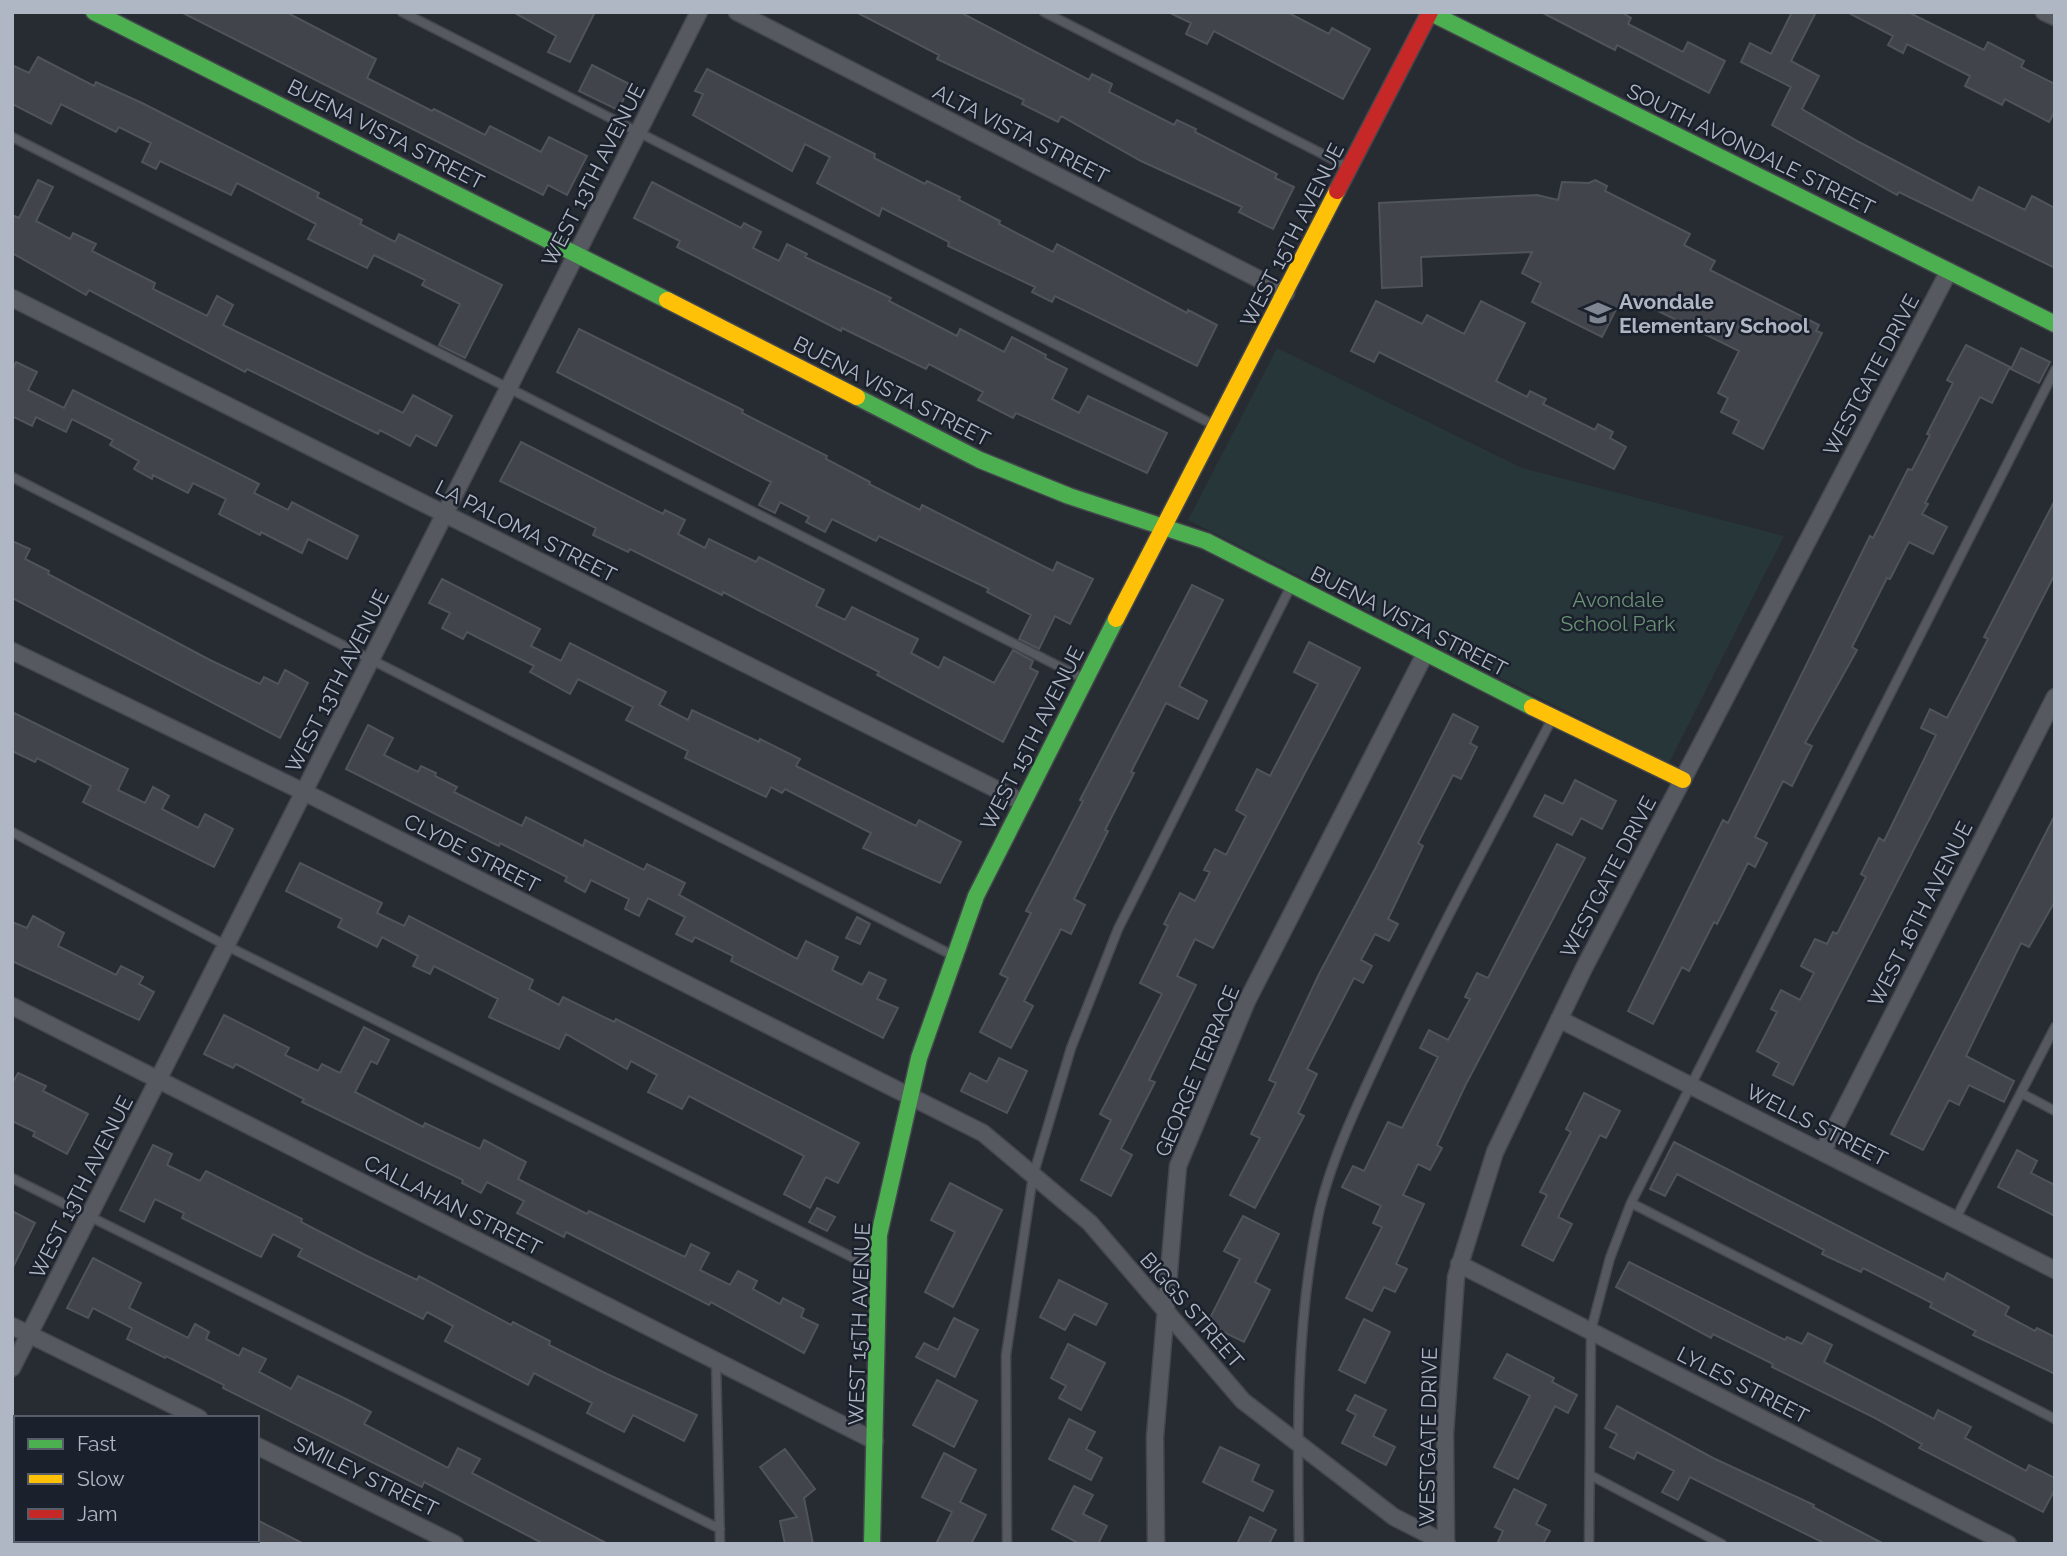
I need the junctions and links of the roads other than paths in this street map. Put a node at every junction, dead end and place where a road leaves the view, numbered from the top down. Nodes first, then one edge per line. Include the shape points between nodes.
1 (94, 12) edge
2 (402, 12) edge
3 (699, 12) edge
4 (737, 12) edge
5 (1044, 12) edge
6 (1430, 12) edge
7 (2045, 12) edge
8 (2055, 18) edge
9 (639, 131) junction
10 (12, 137) edge
11 (1350, 168) junction
12 (576, 254) junction
13 (1949, 271) junction
14 (1286, 293) junction
15 (12, 298) edge
16 (2055, 324) edge
17 (2055, 370) edge
18 (509, 388) junction
19 (1217, 427) junction
20 (12, 477) edge
21 (445, 514) junction
22 (1164, 527) junction
23 (1291, 585) junction
24 (12, 651) edge
25 (1425, 654) junction
26 (372, 660) junction
27 (1085, 679) junction
28 (2055, 697) edge
29 (1553, 717) junction
30 (1682, 780) junction
31 (304, 792) junction
32 (1022, 802) junction
33 (12, 832) edge
34 (227, 946) junction
35 (955, 957) junction
36 (12, 1006) edge
37 (1559, 1019) junction
38 (2055, 1027) edge
39 (159, 1080) junction
40 (1689, 1084) junction
41 (2021, 1093) junction
42 (911, 1097) junction
43 (2055, 1111) edge
44 (1823, 1151) junction
45 (1033, 1176) junction
46 (12, 1178) edge
47 (1631, 1203) junction
48 (89, 1217) junction
49 (1956, 1218) junction
50 (1459, 1264) junction
51 (2055, 1269) edge
52 (879, 1270) junction
53 (1166, 1311) junction
54 (12, 1326) edge
55 (1591, 1330) junction
56 (30, 1335) junction
57 (716, 1360) junction
58 (12, 1368) edge
59 (195, 1416) edge
60 (2055, 1419) edge
61 (875, 1441) junction
62 (1297, 1442) junction
63 (259, 1447) edge
64 (1590, 1475) junction
65 (720, 1529) junction
66 (456, 1544) edge
67 (720, 1544) edge
68 (872, 1544) edge
69 (1007, 1544) edge
70 (1156, 1544) edge
71 (1299, 1544) edge
72 (1446, 1544) edge
73 (1589, 1544) edge
74 (1722, 1544) edge
75 (2008, 1544) edge

1 - 12 street, BUENA VISTA STREET
2 - 9 lane
3 - 9 street, WEST 13TH AVENUE
4 - 14 street, ALTA VISTA STREET
5 - 11 lane
6 - 11 street, WEST 15TH AVENUE
6 - 13 street, SOUTH AVONDALE STREET
7 - 8 street
9 - 12 street, WEST 13TH AVENUE
9 - 19 lane
10 - 18 lane
11 - 14 street, WEST 15TH AVENUE
12 - 18 street, WEST 13TH AVENUE
12 - 22 street, BUENA VISTA STREET via 980,460
13 - 16 street, SOUTH AVONDALE STREET
13 - 30 street, WESTGATE DRIVE
14 - 19 street, WEST 15TH AVENUE
15 - 21 street, LA PALOMA STREET
17 - 40 lane
18 - 21 street, WEST 13TH AVENUE
18 - 27 lane
19 - 22 street, WEST 15TH AVENUE
20 - 26 lane
21 - 26 street, WEST 13TH AVENUE
21 - 32 street, LA PALOMA STREET
22 - 23 street, BUENA VISTA STREET via 1206,541
22 - 27 street, WEST 15TH AVENUE
23 - 25 street, BUENA VISTA STREET
23 - 45 lane via 1118,929 1071,1048
24 - 31 street, CLYDE STREET
25 - 29 street, BUENA VISTA STREET
25 - 53 street, GEORGE TERRACE via 1247,1002 1178,1166
26 - 31 street, WEST 13TH AVENUE
26 - 35 lane
27 - 32 street, WEST 15TH AVENUE
28 - 44 street, WEST 16TH AVENUE
29 - 30 street, BUENA VISTA STREET
29 - 62 lane via 1410,991 1352,1117 1318,1214 1301,1325
30 - 37 street, WESTGATE DRIVE
31 - 34 street, WEST 13TH AVENUE
31 - 42 street, CLYDE STREET
32 - 35 street, WEST 15TH AVENUE via 976,896
33 - 34 lane
34 - 39 street, WEST 13TH AVENUE
34 - 52 lane
35 - 42 street, WEST 15TH AVENUE via 919,1058
36 - 39 street, CALLAHAN STREET
37 - 40 street, WELLS STREET
37 - 50 street, WESTGATE DRIVE via 1494,1152
38 - 41 lane
39 - 48 street, WEST 13TH AVENUE
39 - 57 street, CALLAHAN STREET
40 - 44 street, WELLS STREET
40 - 47 lane
41 - 43 lane
41 - 49 lane
42 - 45 street, BIGGS STREET via 983,1133
42 - 52 street, WEST 15TH AVENUE via 880,1235
44 - 49 street, WELLS STREET
45 - 53 street, BIGGS STREET via 1090,1223
45 - 69 lane via 1006,1355
46 - 48 lane
47 - 55 lane via 1610,1258
47 - 60 lane
48 - 56 street, WEST 13TH AVENUE
48 - 65 lane
49 - 51 street, WELLS STREET
50 - 55 street, LYLES STREET
50 - 72 street, WESTGATE DRIVE via 1444,1434
52 - 61 street, WEST 15TH AVENUE
53 - 62 street, BIGGS STREET via 1242,1401
53 - 70 street, GEORGE TERRACE via 1155,1437
54 - 56 street
55 - 64 lane
55 - 75 street, LYLES STREET
56 - 58 street, WEST 13TH AVENUE
56 - 59 street
57 - 61 street, CALLAHAN STREET
57 - 65 lane
61 - 68 street, WEST 15TH AVENUE
62 - 71 lane
62 - 72 street, BIGGS STREET via 1394,1517
63 - 66 street, SMILEY STREET
64 - 73 lane
64 - 74 lane
65 - 67 lane

